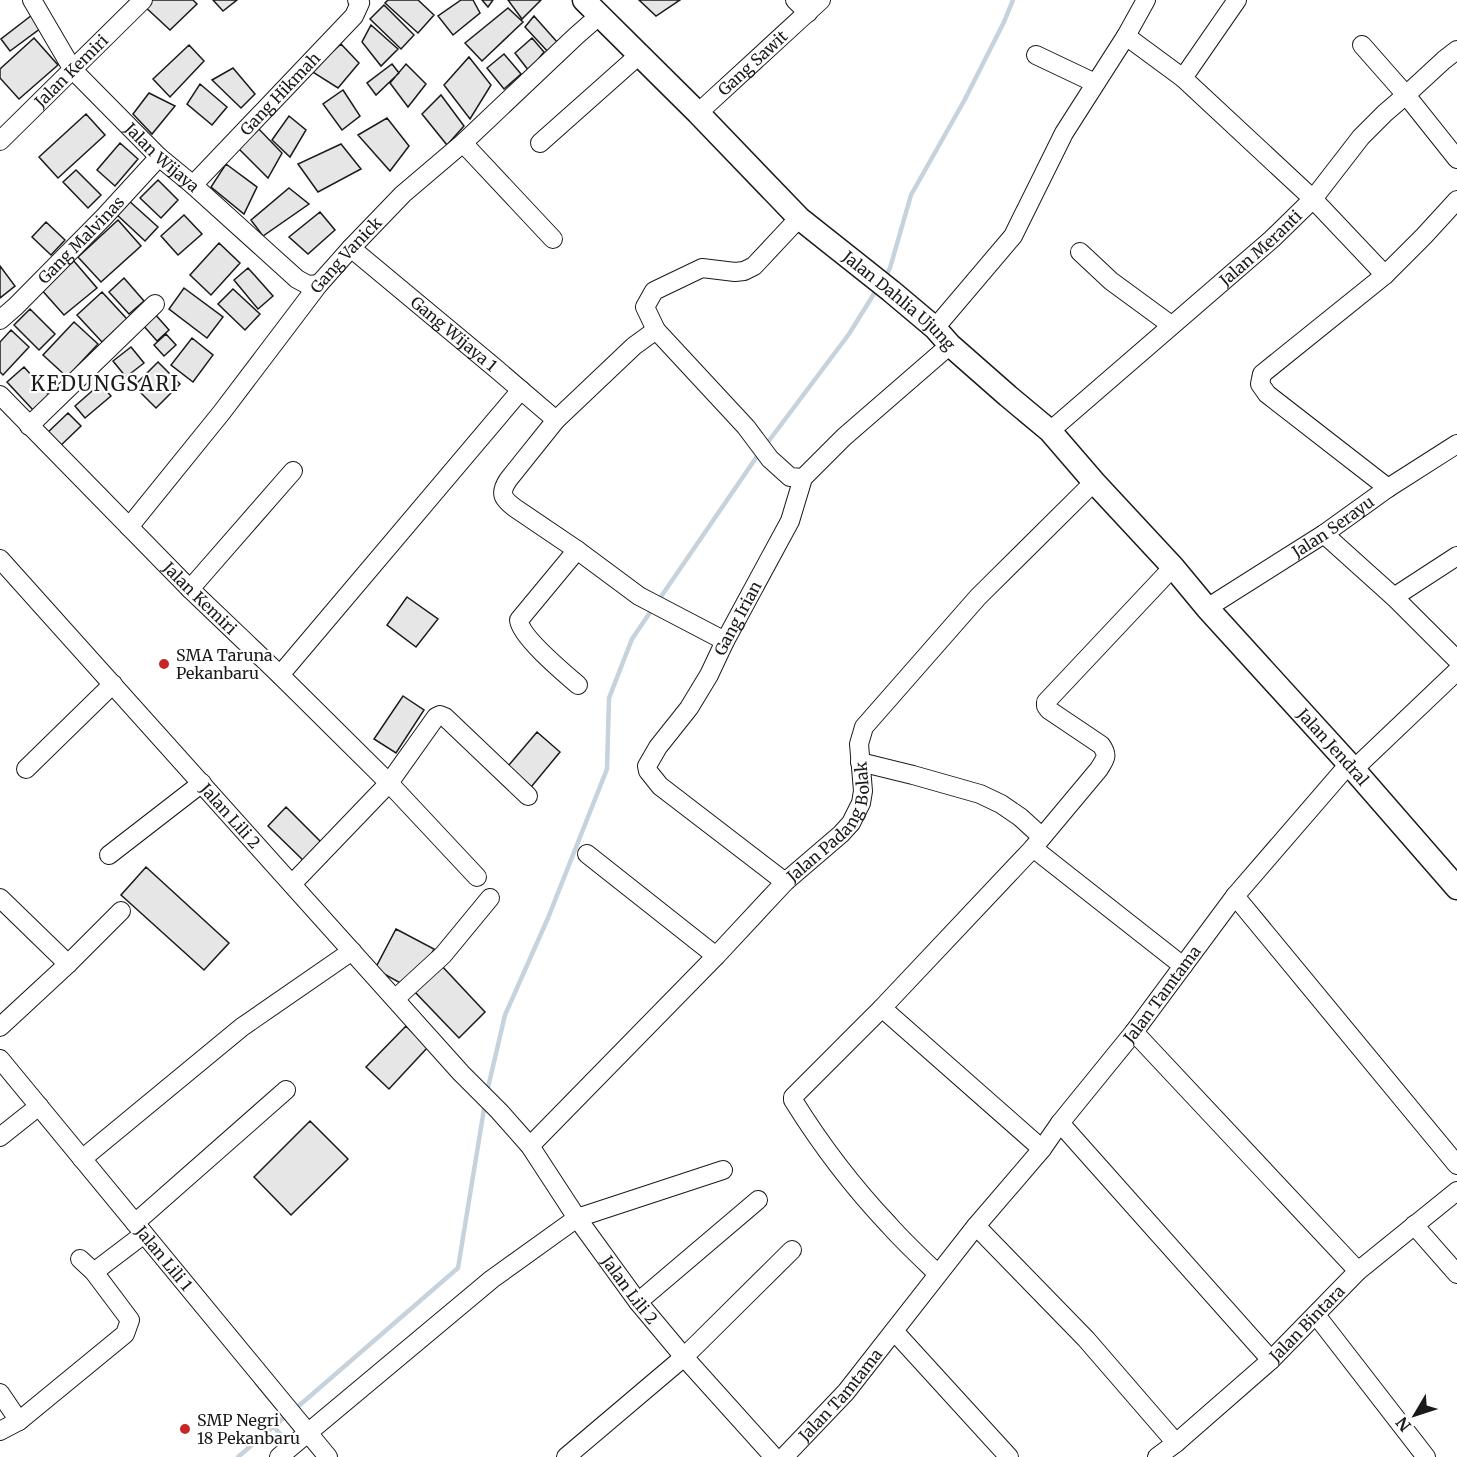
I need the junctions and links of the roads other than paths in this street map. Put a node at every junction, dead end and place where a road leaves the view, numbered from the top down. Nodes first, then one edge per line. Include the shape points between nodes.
1 (32, 0) edge
2 (143, 0) edge
3 (357, 0) edge
4 (795, 0) edge
5 (821, 0) edge
6 (1146, 0) edge
7 (1237, 0) edge
8 (592, 8) edge
9 (808, 13) junction
10 (1126, 36) junction
11 (1362, 45) dead end
12 (1457, 50) edge
13 (639, 55) junction
14 (1036, 55) dead end
15 (73, 70) junction
16 (1183, 78) junction
17 (1095, 83) junction
18 (1406, 95) junction
19 (698, 113) junction
20 (0, 141) edge
21 (463, 143) junction
22 (540, 143) dead end
23 (159, 157) junction
24 (1457, 159) edge
25 (193, 185) junction
26 (1313, 199) junction
27 (1457, 201) edge
28 (799, 218) junction
29 (553, 239) dead end
30 (351, 248) junction
31 (1080, 252) dead end
32 (1385, 275) junction
33 (319, 284) junction
34 (155, 304) dead end
35 (0, 320) edge
36 (1171, 325) junction
37 (935, 328) junction
38 (656, 330) junction
39 (950, 345) junction
40 (521, 390) junction
41 (0, 395) edge
42 (556, 420) junction
43 (29, 426) junction
44 (1050, 430) junction
45 (1457, 444) edge
46 (293, 471) dead end
47 (804, 478) junction
48 (1094, 482) junction
49 (1388, 488) junction
50 (129, 527) junction
51 (1324, 534) junction
52 (577, 550) junction
53 (1457, 556) edge
54 (0, 559) edge
55 (1173, 567) junction
56 (190, 589) junction
57 (1394, 597) junction
58 (1207, 608) junction
59 (725, 641) junction
60 (1457, 660) edge
61 (1457, 671) edge
62 (280, 675) junction
63 (113, 684) junction
64 (578, 685) dead end
65 (860, 762) junction
66 (1351, 767) junction
67 (26, 769) dead end
68 (202, 783) junction
69 (389, 783) junction
70 (528, 796) dead end
71 (1037, 842) junction
72 (587, 854) dead end
73 (109, 855) dead end
74 (477, 877) dead end
75 (785, 882) junction
76 (292, 885) junction
77 (1457, 888) edge
78 (1235, 896) junction
79 (0, 898) edge
80 (490, 898) dead end
81 (121, 911) dead end
82 (352, 951) junction
83 (716, 956) junction
84 (68, 964) junction
85 (1183, 966) junction
86 (395, 999) junction
87 (882, 1008) junction
88 (0, 1027) edge
89 (1134, 1032) junction
90 (0, 1059) edge
91 (286, 1090) dead end
92 (39, 1106) junction
93 (1060, 1123) junction
94 (0, 1137) edge
95 (530, 1146) junction
96 (1042, 1149) junction
97 (82, 1159) junction
98 (1457, 1165) edge
99 (723, 1170) dead end
100 (1457, 1191) edge
101 (758, 1200) dead end
102 (577, 1218) junction
103 (976, 1226) junction
104 (1414, 1226) junction
105 (140, 1229) junction
106 (792, 1250) dead end
107 (80, 1259) dead end
108 (1358, 1270) junction
109 (94, 1272) junction
110 (938, 1274) junction
111 (1457, 1274) edge
112 (638, 1302) junction
113 (1316, 1315) junction
114 (894, 1331) junction
115 (684, 1357) junction
116 (1271, 1360) junction
117 (0, 1393) edge
118 (19, 1421) junction
119 (0, 1431) edge
120 (303, 1434) junction
121 (1176, 1443) junction
122 (279, 1457) edge
123 (328, 1457) edge
124 (566, 1457) edge
125 (774, 1457) edge
126 (784, 1457) edge
127 (1009, 1457) edge
128 (1157, 1457) edge
129 (1426, 1457) edge

1 - 15 street, Jalan Wijaya
2 - 15 street, Jalan Kemiri
3 - 25 street, Gang Hikmah via 360,3 354,16
4 - 9 street
5 - 9 street, Gang Sawit
6 - 10 street
7 - 16 street
8 - 13 main road, Jalan Dahlia Ujung
8 - 21 street, Gang Vanick via 567,45
9 - 19 street, Gang Sawit
10 - 16 street
10 - 17 street
11 - 18 street
12 - 18 street, Jalan Meranti
13 - 19 main road, Jalan Dahlia Ujung
13 - 22 street
14 - 17 street
15 - 20 street, Jalan Kemiri
15 - 23 street, Jalan Wijaya
16 - 26 street
17 - 37 street via 1064,133 1013,236
18 - 24 street
18 - 26 street, Jalan Meranti via 1361,137
19 - 28 main road, Jalan Dahlia Ujung
21 - 29 street
21 - 30 street, Gang Vanick via 403,194
23 - 25 street, Jalan Wijaya
23 - 35 street, Gang Malvinas
25 - 33 street, Jalan Wijaya via 297,279 308,285
26 - 32 street
26 - 36 street, Jalan Meranti
27 - 32 street
28 - 37 main road, Jalan Dahlia Ujung
28 - 38 street via 754,266 735,272 702,268 654,291 645,307
30 - 33 street, Gang Vanick
30 - 40 street, Gang Wijaya 1
31 - 36 street
32 - 49 street via 1262,374 1260,384 1267,394
33 - 50 street, Gang Vanick
34 - 43 street
36 - 44 street, Jalan Meranti
37 - 39 main road, Jalan Dahlia Ujung
38 - 42 street
38 - 47 street via 746,427 770,459 790,477
39 - 44 main road, Jalan Dahlia Ujung
39 - 47 street, Gang Irian via 844,437
40 - 42 street, Gang Wijaya 1
40 - 62 street
41 - 43 street, Jalan Kemiri
42 - 52 street via 503,487 503,495 515,508
43 - 50 street, Jalan Kemiri
44 - 48 main road, Jalan Dahlia Ujung
45 - 49 street, Jalan Serayu
46 - 56 street
47 - 59 street, Gang Irian via 790,522
48 - 55 main road, Jalan Dahlia Ujung
48 - 65 street, Jalan Padang Bolak via 978,597 864,727 859,744
49 - 51 street, Jalan Serayu
50 - 56 street, Jalan Kemiri
51 - 57 street
51 - 58 street, Jalan Serayu
52 - 59 street via 639,596
52 - 64 street via 519,620 534,643
53 - 57 street
54 - 63 street, Jalan Lili 2
55 - 58 main road, Jalan Dahlia Ujung
55 - 71 street via 1046,702 1049,710 1101,745 1106,757
56 - 62 street, Jalan Kemiri
57 - 60 street
58 - 66 main road, Jalan Jendral
59 - 75 street, Gang Irian via 709,675 647,768 660,786
61 - 66 street, Jalan Tamtama
62 - 69 street, Jalan Kemiri
63 - 67 street
63 - 68 street, Jalan Lili 2
65 - 71 street via 980,794 1020,817
65 - 75 street, Jalan Padang Bolak via 863,791 851,823
66 - 77 main road, Jalan Jendral
66 - 78 street, Jalan Tamtama
68 - 73 street
68 - 76 street, Jalan Lili 2
69 - 70 street via 440,715
69 - 74 street, Jalan Kemiri
69 - 76 street
71 - 85 street
71 - 87 street
72 - 83 street
75 - 83 street, Jalan Padang Bolak
76 - 82 street, Jalan Lili 2
78 - 85 street, Jalan Tamtama
78 - 98 street
79 - 84 street
80 - 86 street via 443,955
81 - 84 street
82 - 86 street, Jalan Lili 2
82 - 97 street via 242,1027
83 - 95 street, Jalan Padang Bolak
84 - 88 street
85 - 89 street, Jalan Tamtama
86 - 95 street, Jalan Lili 2
87 - 96 street
87 - 110 street via 792,1099 840,1168 888,1225
89 - 93 street, Jalan Tamtama
89 - 108 street
90 - 92 street, Jalan Lili 1
91 - 105 street
92 - 94 street
92 - 97 street, Jalan Lili 1
93 - 96 street, Jalan Tamtama
93 - 116 street
95 - 102 street, Jalan Lili 2
96 - 103 street, Jalan Tamtama
97 - 105 street, Jalan Lili 1
99 - 102 street
100 - 104 street, Jalan Bintara
101 - 112 street
102 - 112 street, Jalan Lili 2
102 - 120 street via 492,1279
103 - 110 street, Jalan Tamtama
103 - 121 street via 1086,1340
104 - 108 street, Jalan Bintara
104 - 111 street
105 - 109 street
105 - 120 street, Jalan Lili 1 via 278,1395
106 - 115 street
107 - 109 street
108 - 113 street, Jalan Bintara
109 - 118 street via 130,1320 125,1334
110 - 114 street, Jalan Tamtama
112 - 115 street, Jalan Lili 2
113 - 116 street, Jalan Bintara
113 - 129 street
114 - 126 street, Jalan Tamtama via 846,1392
114 - 127 street, Jalan Tamtama
115 - 124 street
115 - 125 street, Jalan Lili 2
116 - 121 street, Jalan Bintara
117 - 118 street
118 - 119 street
120 - 122 street
120 - 123 street, Jalan Lili 1
121 - 128 street, Jalan Bintara

